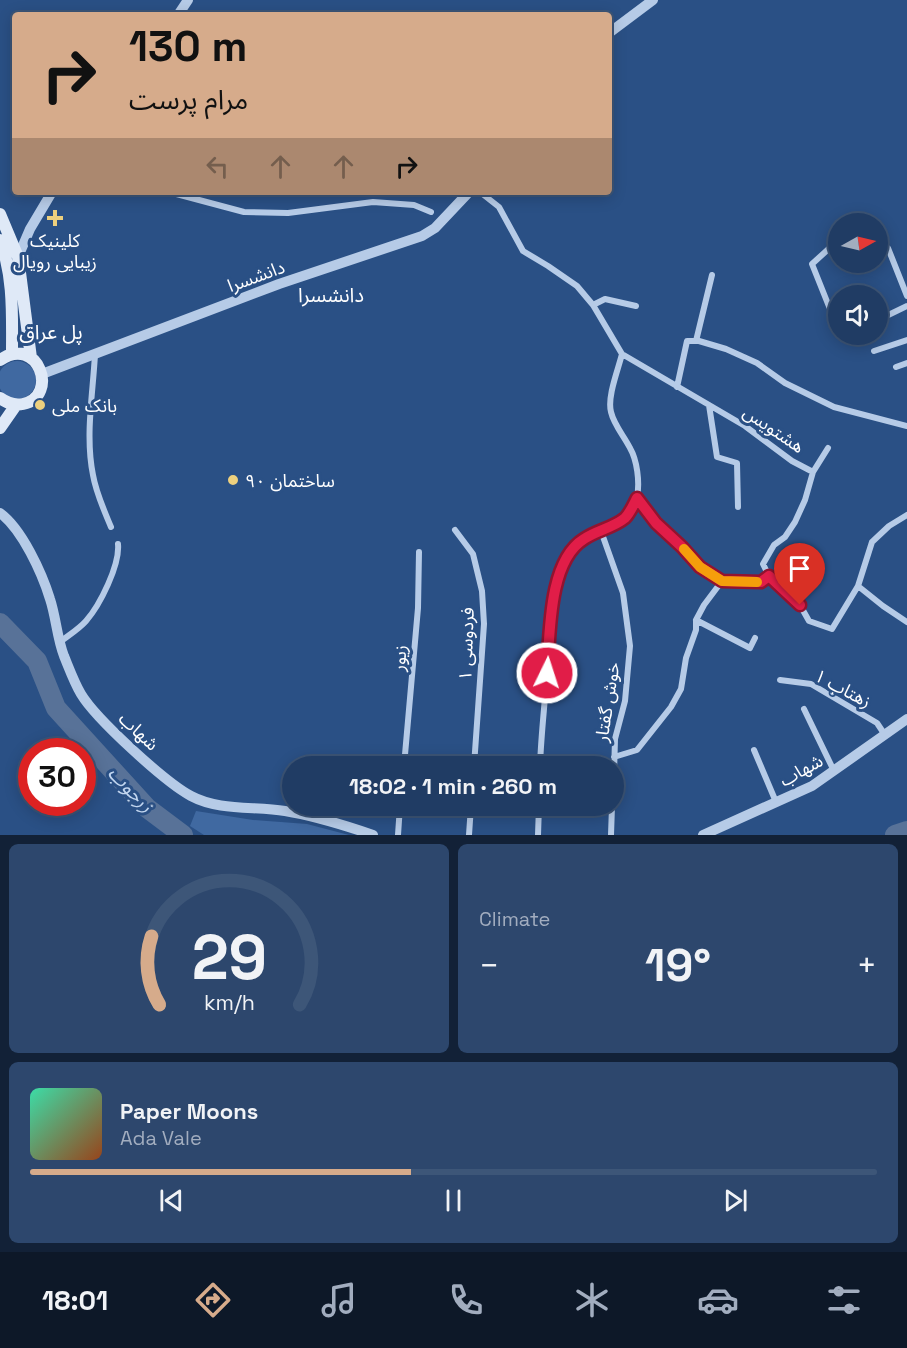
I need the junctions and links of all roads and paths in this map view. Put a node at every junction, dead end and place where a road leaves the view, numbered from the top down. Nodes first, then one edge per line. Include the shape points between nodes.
1 (653, 0) edge
2 (612, 31) edge
3 (50, 195) edge
4 (180, 195) edge
5 (466, 195) edge
6 (484, 195) edge
7 (430, 212) dead end
8 (0, 214) edge
9 (30, 229) junction
10 (6, 239) edge
11 (888, 248) edge
12 (828, 251) edge
13 (18, 257) junction
14 (712, 275) dead end
15 (907, 296) edge
16 (828, 304) edge
17 (593, 305) junction
18 (636, 306) dead end
19 (907, 306) edge
20 (888, 315) edge
21 (907, 340) edge
22 (696, 341) junction
23 (874, 351) dead end
24 (12, 354) junction
25 (95, 354) junction
26 (622, 354) junction
27 (31, 358) junction
28 (0, 360) edge
29 (907, 363) edge
30 (896, 367) dead end
31 (42, 374) junction
32 (677, 387) junction
33 (0, 398) edge
34 (15, 405) junction
35 (709, 405) junction
36 (907, 426) edge
37 (0, 428) edge
38 (828, 448) dead end
39 (813, 472) junction
40 (637, 498) junction
41 (738, 507) dead end
42 (0, 513) edge
43 (907, 515) edge
44 (111, 527) dead end
45 (455, 530) dead end
46 (601, 531) junction
47 (118, 544) dead end
48 (419, 552) dead end
49 (769, 576) junction
50 (722, 581) junction
51 (858, 586) junction
52 (696, 620) junction
53 (907, 622) edge
54 (755, 638) dead end
55 (60, 642) junction
56 (780, 680) dead end
57 (804, 709) dead end
58 (907, 719) edge
59 (885, 735) junction
60 (754, 750) dead end
61 (405, 756) edge
62 (475, 756) edge
63 (541, 756) edge
64 (614, 756) edge
65 (617, 756) edge
66 (834, 771) junction
67 (777, 802) junction
68 (399, 816) edge
69 (470, 816) edge
70 (539, 816) edge
71 (612, 816) edge
72 (373, 835) edge
73 (398, 835) edge
74 (469, 835) edge
75 (538, 835) edge
76 (611, 835) edge
77 (704, 835) edge

1 - 2 street
3 - 9 street
4 - 7 street via 244,212 288,213 374,202 414,205
5 - 25 street, دانشسرا via 422,237 279,284
6 - 17 street via 499,207 523,251 577,286
8 - 10 main road
9 - 10 street via 20,239
9 - 13 street
10 - 13 main road
10 - 24 main road
11 - 15 street
12 - 16 street via 812,264
13 - 27 main road
14 - 22 street
17 - 18 street via 605,299
17 - 26 street
19 - 20 street
21 - 23 street
22 - 32 street via 687,341
22 - 36 street via 757,363 785,383 834,407
24 - 27 main road
24 - 28 main road
25 - 31 street, دانشسرا
25 - 44 street via 90,429 92,473
26 - 32 street, هشتویس
26 - 40 street via 610,411 632,450 638,477
27 - 31 main road
29 - 30 street
31 - 34 main road via 41,387 34,398
32 - 35 street, هشتویس
33 - 34 main road
34 - 37 main road
35 - 39 street, هشتویس
35 - 41 street via 717,457 737,464
38 - 39 street
39 - 49 street, هشتویس via 795,522 763,564
40 - 46 street via 626,517
40 - 50 street via 700,567
42 - 55 street, شهاب via 9,520 30,554 50,598
43 - 51 street via 872,543
45 - 62 street, فردوسی ۱ via 473,554 482,591 484,624
46 - 63 street via 583,539 566,556 555,585
46 - 64 street, خوش گفتار via 623,593 630,646
47 - 55 street via 119,556 101,598 86,621
48 - 61 street, زیور
49 - 50 street via 761,582
49 - 51 street via 800,605 809,621 832,628
50 - 52 street
51 - 53 street
52 - 54 street via 750,648
52 - 65 street via 681,689 672,707 637,750
55 - 72 street, شهاب via 87,702 175,786 210,804 322,818
56 - 59 street, زهتاب ۱ via 811,684 877,723
57 - 66 street
58 - 59 street, شهاب
59 - 66 street, شهاب
60 - 67 street
66 - 67 street, شهاب
67 - 77 street, شهاب
68 - 73 street
69 - 74 street
70 - 75 street
71 - 76 street

